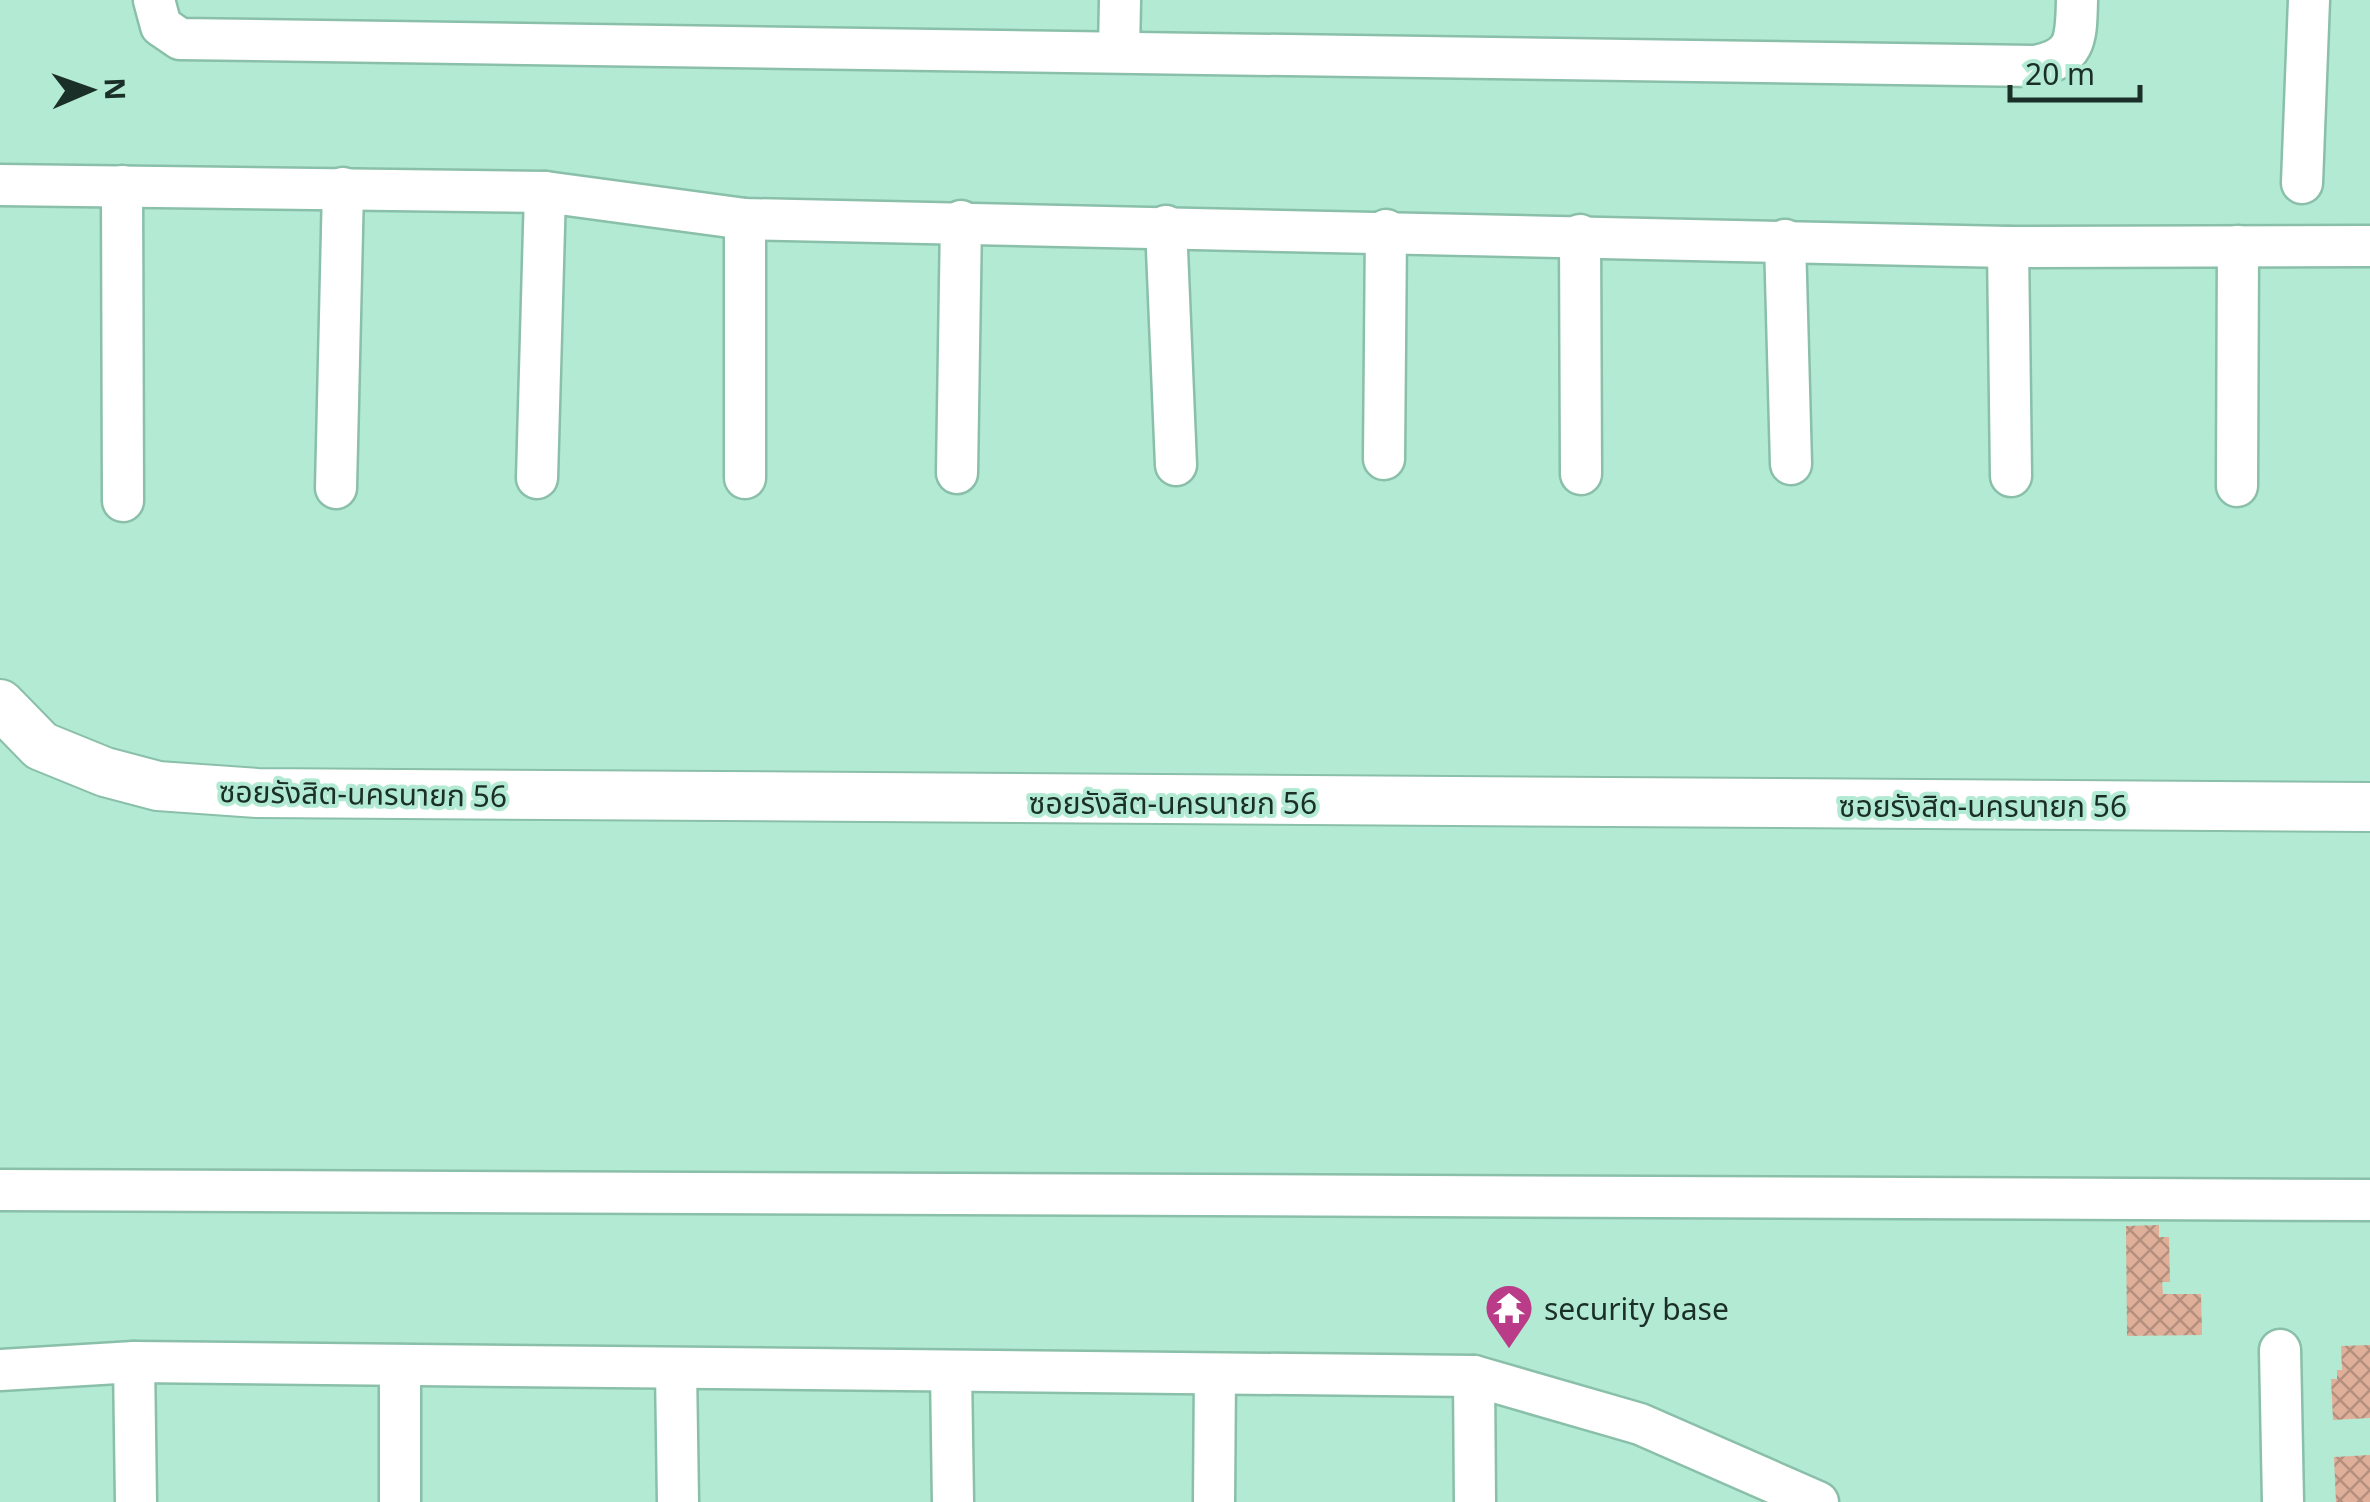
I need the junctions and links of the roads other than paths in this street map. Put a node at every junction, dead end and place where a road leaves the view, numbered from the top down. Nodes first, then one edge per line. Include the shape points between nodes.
1 (154, 0) edge
2 (1120, 0) edge
3 (2077, 0) edge
4 (2309, 0) edge
5 (1120, 51) junction
6 (2302, 183) dead end
7 (0, 185) edge
8 (122, 186) junction
9 (342, 188) junction
10 (545, 192) junction
11 (744, 219) junction
12 (961, 221) junction
13 (1166, 226) junction
14 (1386, 230) junction
15 (1580, 236) junction
16 (1785, 240) junction
17 (2008, 246) junction
18 (2238, 246) junction
19 (2370, 246) edge
20 (1384, 459) dead end
21 (1790, 464) dead end
22 (1176, 466) dead end
23 (957, 473) dead end
24 (1582, 474) dead end
25 (2012, 476) dead end
26 (537, 478) dead end
27 (745, 478) dead end
28 (2237, 486) dead end
29 (336, 488) dead end
30 (123, 502) dead end
31 (0, 704) edge
32 (2370, 807) edge
33 (0, 1190) edge
34 (2370, 1200) edge
35 (2280, 1350) dead end
36 (134, 1362) junction
37 (400, 1364) junction
38 (676, 1369) junction
39 (0, 1370) edge
40 (951, 1372) junction
41 (1215, 1374) junction
42 (1474, 1376) junction
43 (1744, 1488) edge
44 (136, 1502) edge
45 (400, 1502) edge
46 (678, 1502) edge
47 (952, 1502) edge
48 (1214, 1502) edge
49 (1475, 1502) edge
50 (1818, 1502) edge
51 (2283, 1502) edge

1 - 5 street via 161,26 180,39
2 - 5 street
3 - 5 street via 2072,46 2060,61 2036,66
4 - 6 street
7 - 8 street
8 - 9 street
8 - 30 street
9 - 10 street
9 - 29 street
10 - 11 street
10 - 26 street
11 - 12 street
11 - 27 street
12 - 13 street
12 - 23 street
13 - 14 street
13 - 22 street
14 - 15 street
14 - 20 street
15 - 16 street
15 - 24 street
16 - 17 street
16 - 21 street
17 - 18 street
17 - 25 street
18 - 19 street
18 - 28 street
31 - 32 street, ซอยรังสิต-นครนายก 56 via 40,746 105,772 158,786 257,793
33 - 34 street
35 - 51 street
36 - 37 street
36 - 39 street
36 - 44 street
37 - 38 street
37 - 45 street
38 - 40 street
38 - 46 street
40 - 41 street
40 - 47 street
41 - 42 street
41 - 48 street
42 - 43 street via 1640,1424
42 - 49 street
43 - 50 street

